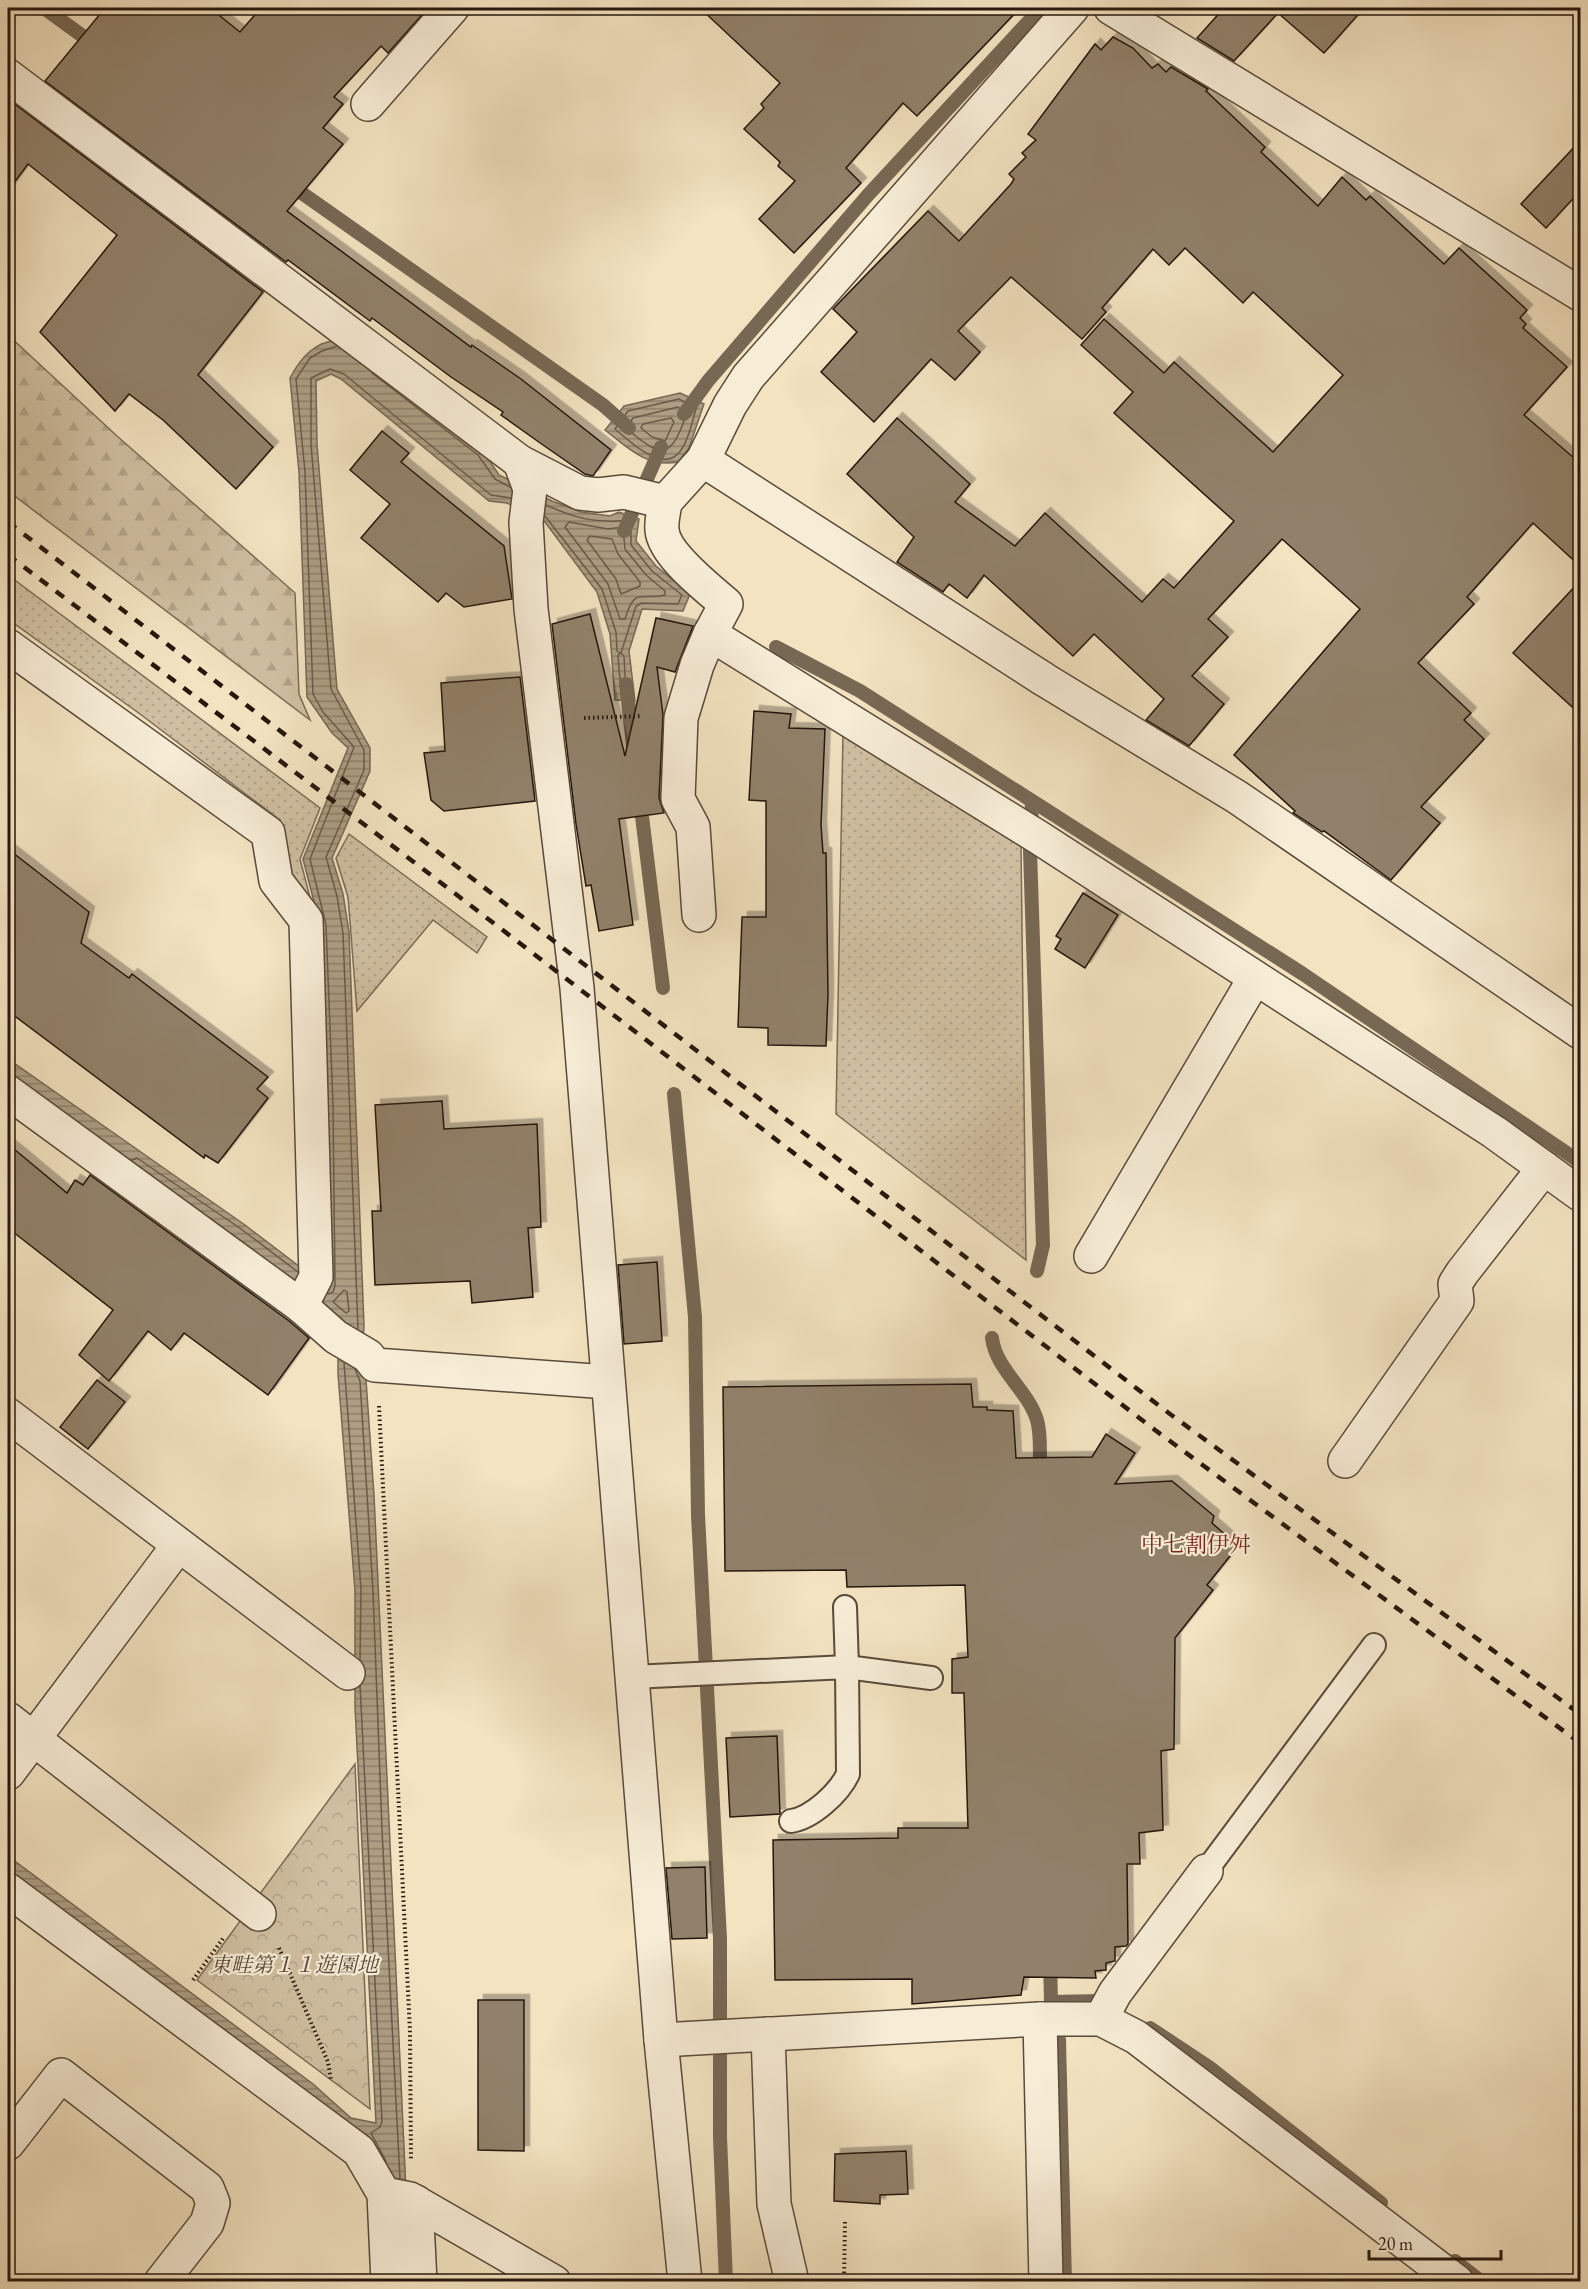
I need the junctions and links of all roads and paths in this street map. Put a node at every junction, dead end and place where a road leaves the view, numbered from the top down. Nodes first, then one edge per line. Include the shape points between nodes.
1 (452, 8) edge
2 (1072, 8) edge
3 (1111, 8) edge
4 (8, 76) edge
5 (368, 104) dead end
6 (1581, 294) edge
7 (703, 460) junction
8 (525, 476) junction
9 (647, 497) junction
10 (710, 634) junction
11 (8, 646) edge
12 (621, 716) dead end
13 (648, 716) dead end
14 (699, 915) dead end
15 (1255, 978) junction
16 (1581, 1032) edge
17 (8, 1092) edge
18 (1544, 1167) junction
19 (1581, 1194) edge
20 (1091, 1256) dead end
21 (307, 1294) junction
22 (371, 1360) junction
23 (608, 1382) junction
24 (8, 1415) edge
25 (1345, 1461) dead end
26 (178, 1546) junction
27 (845, 1607) dead end
28 (1374, 1645) dead end
29 (847, 1667) junction
30 (348, 1673) dead end
31 (632, 1677) junction
32 (931, 1678) dead end
33 (8, 1719) edge
34 (33, 1738) junction
35 (8, 1773) edge
36 (791, 1821) dead end
37 (1206, 1871) joint
38 (8, 1890) edge
39 (253, 1909) junction
40 (191, 1983) dead end
41 (1107, 2010) junction
42 (1053, 2019) junction
43 (768, 2034) junction
44 (661, 2040) junction
45 (333, 2090) dead end
46 (8, 2143) edge
47 (401, 2198) junction
48 (845, 2222) dead end
49 (161, 2282) edge
50 (388, 2282) edge
51 (420, 2282) edge
52 (554, 2282) edge
53 (686, 2282) edge
54 (792, 2282) edge
55 (844, 2282) edge
56 (1046, 2282) edge
57 (1457, 2282) edge

1 - 5 street
2 - 7 street via 748,377
3 - 6 street
4 - 8 street
7 - 9 street
7 - 16 street via 1035,674 1237,797
8 - 9 street via 580,493
8 - 23 street via 531,609 577,988
9 - 10 street via 667,545 726,604
10 - 14 street via 681,718 678,799 693,827
10 - 15 street via 1028,831
11 - 21 street via 268,833 276,881 306,920
12 - 13 path
15 - 18 street
15 - 20 street
17 - 21 street
18 - 19 street
18 - 25 street via 1462,1273 1455,1284 1457,1301
21 - 22 street via 336,1337
22 - 23 street
22 - 47 path via 381,1425 410,2032 411,2170
23 - 31 street
24 - 26 street
26 - 30 street
26 - 34 street
27 - 29 lane
28 - 37 lane
29 - 31 lane
29 - 32 lane
29 - 36 lane via 848,1774 838,1789 815,1809
31 - 44 street
33 - 34 street
34 - 35 street
34 - 39 street
37 - 41 street
38 - 47 street via 354,2147
39 - 40 path
39 - 45 path via 277,1944 306,2008 328,2062
41 - 42 street
41 - 57 street via 1136,2037
42 - 43 street
42 - 56 street
43 - 44 street
43 - 54 street via 774,2204
44 - 53 street
46 - 49 street via 61,2075 207,2188 213,2203 207,2223
47 - 50 street
47 - 51 street
47 - 52 street
48 - 55 path

